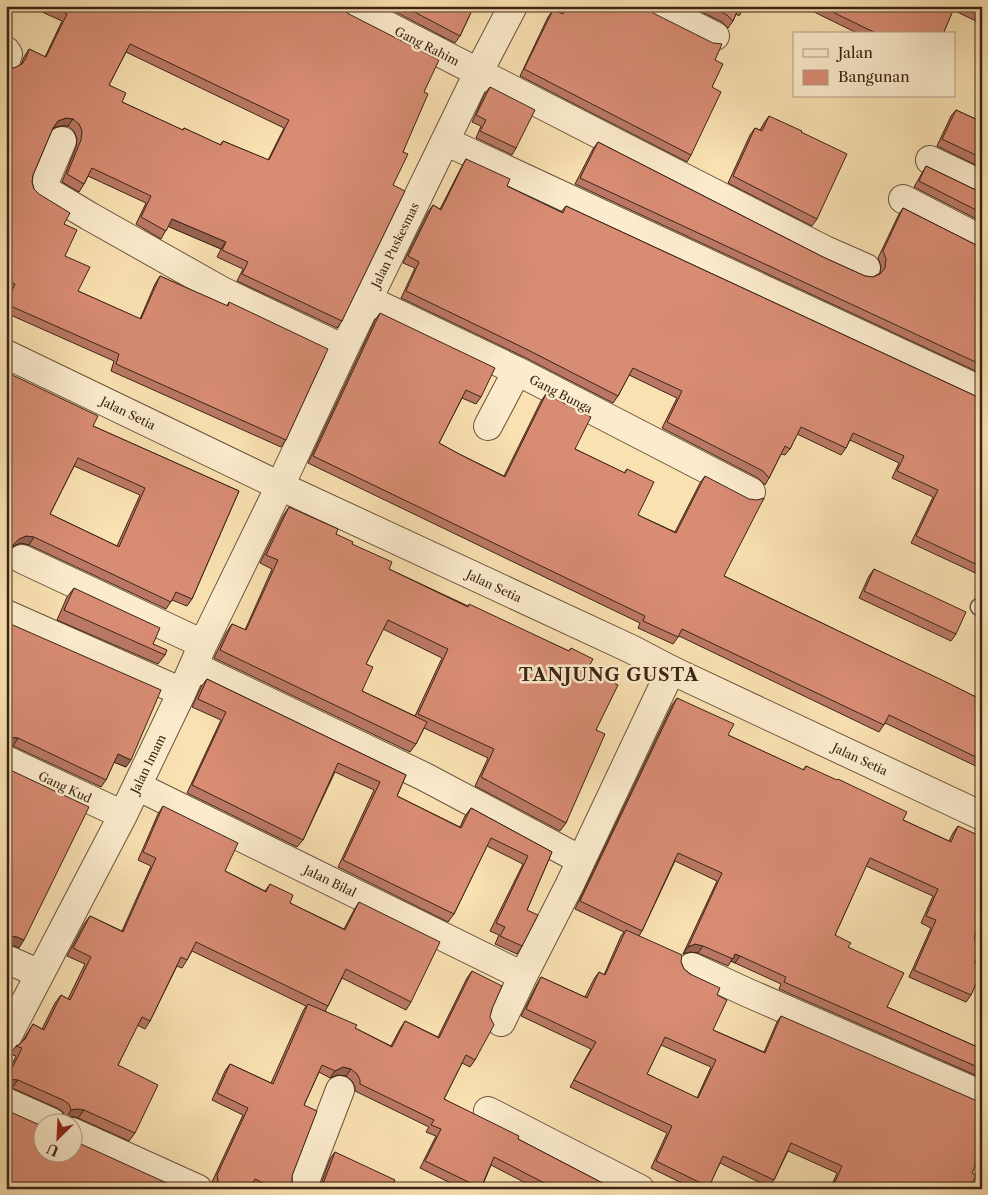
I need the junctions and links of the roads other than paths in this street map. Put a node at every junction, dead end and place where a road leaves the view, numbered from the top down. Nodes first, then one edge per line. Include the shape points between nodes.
1 (349, 6) edge
2 (513, 6) edge
3 (655, 6) edge
4 (715, 36) dead end
5 (6, 51) edge
6 (6, 60) edge
7 (478, 72) junction
8 (62, 141) dead end
9 (444, 141) junction
10 (930, 160) dead end
11 (982, 185) edge
12 (903, 198) dead end
13 (982, 240) edge
14 (866, 268) dead end
15 (369, 300) junction
16 (344, 349) junction
17 (6, 354) edge
18 (517, 371) junction
19 (982, 391) edge
20 (488, 426) dead end
21 (280, 486) junction
22 (751, 492) dead end
23 (22, 559) dead end
24 (6, 614) edge
25 (199, 655) junction
26 (671, 670) junction
27 (182, 692) junction
28 (6, 760) edge
29 (137, 786) junction
30 (123, 815) junction
31 (982, 816) edge
32 (581, 860) junction
33 (6, 959) edge
34 (692, 967) dead end
35 (40, 974) junction
36 (523, 976) junction
37 (501, 1022) dead end
38 (6, 1038) edge
39 (340, 1090) dead end
40 (982, 1095) edge
41 (6, 1102) edge
42 (488, 1111) dead end
43 (32, 1114) edge
44 (82, 1137) edge
45 (198, 1189) edge
46 (302, 1189) edge
47 (640, 1189) edge

1 - 7 street, Gang Rahim
2 - 7 street, Jalan Puskesmas
3 - 4 street
5 - 6 street
7 - 9 street, Jalan Puskesmas
7 - 14 street, Gang Rahim
8 - 16 street via 42,188 222,291
9 - 15 street, Jalan Puskesmas
9 - 19 street
10 - 11 street
12 - 13 street
15 - 16 street, Jalan Puskesmas
15 - 18 street, Gang Bunga
16 - 21 street, Jalan Puskesmas
17 - 21 street, Jalan Setia
18 - 20 street
18 - 22 street, Gang Bunga
21 - 25 street, Jalan Imam
21 - 26 street, Jalan Setia
23 - 25 street
24 - 27 street
25 - 27 street, Jalan Imam
25 - 32 street
26 - 31 street, Jalan Setia
26 - 32 street
27 - 29 street, Jalan Imam
28 - 30 street, Gang Kud
29 - 30 street, Jalan Imam
29 - 36 street, Jalan Bilal
30 - 35 street, Jalan Imam
32 - 36 street
33 - 35 street
34 - 40 street
35 - 38 street, Jalan Imam
36 - 37 street
39 - 46 street
41 - 43 street
42 - 47 street
44 - 45 street

